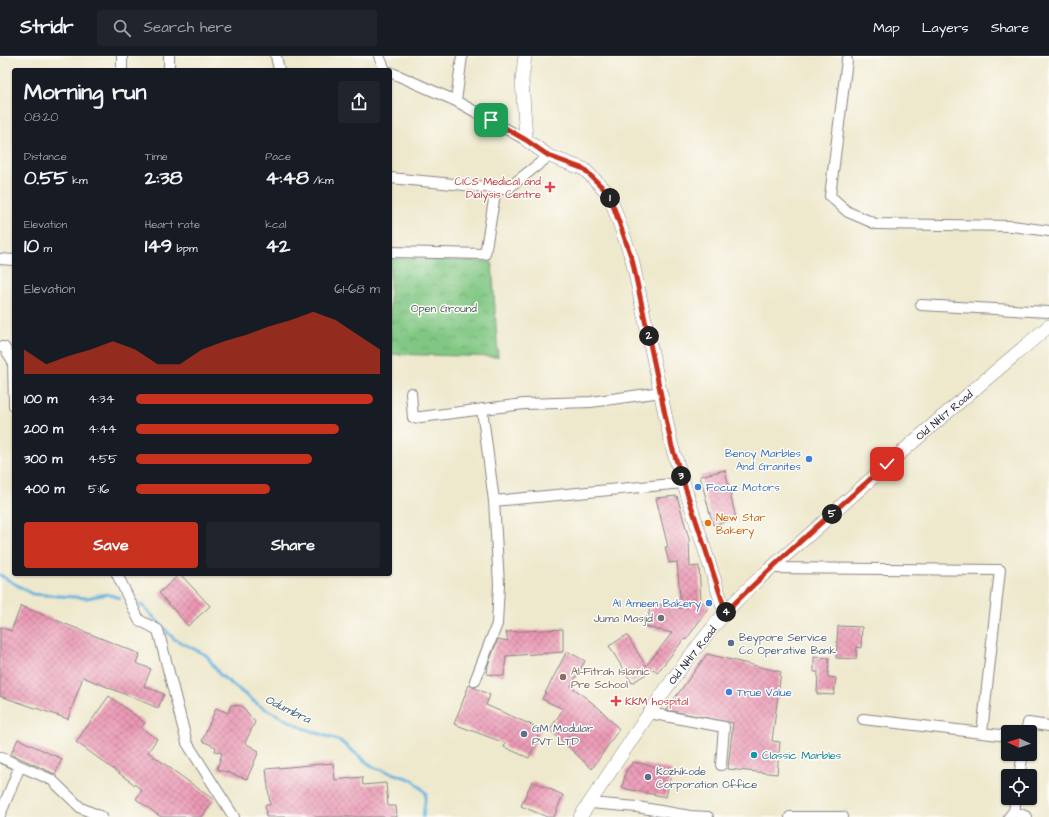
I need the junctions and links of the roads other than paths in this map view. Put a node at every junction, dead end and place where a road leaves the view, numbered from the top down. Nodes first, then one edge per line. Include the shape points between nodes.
1 (122, 56) edge
2 (169, 56) edge
3 (276, 56) edge
4 (379, 56) edge
5 (462, 56) edge
6 (525, 56) edge
7 (847, 60) dead end
8 (122, 68) edge
9 (169, 68) edge
10 (279, 68) edge
11 (384, 68) edge
12 (392, 73) edge
13 (456, 101) junction
14 (526, 140) junction
15 (549, 156) junction
16 (392, 178) edge
17 (496, 188) junction
18 (1049, 231) edge
19 (392, 252) edge
20 (0, 259) edge
21 (12, 260) edge
22 (921, 305) dead end
23 (1049, 312) edge
24 (1049, 326) edge
25 (0, 347) edge
26 (12, 359) edge
27 (661, 392) junction
28 (411, 393) dead end
29 (482, 409) junction
30 (683, 483) junction
31 (494, 501) junction
32 (769, 568) junction
33 (118, 576) edge
34 (726, 612) junction
35 (475, 681) dead end
36 (649, 713) junction
37 (864, 719) dead end
38 (1028, 725) edge
39 (1049, 726) edge
40 (982, 732) junction
41 (1001, 735) edge
42 (0, 757) edge
43 (721, 765) dead end
44 (20, 766) junction
45 (590, 803) junction
46 (0, 814) edge
47 (1011, 814) edge
48 (102, 817) edge
49 (234, 817) edge
50 (580, 817) edge
51 (708, 817) edge
52 (790, 817) edge
53 (843, 817) edge
54 (1027, 817) edge

1 - 8 street
2 - 9 street
3 - 10 street
4 - 11 street
5 - 13 street
6 - 14 main road via 522,80
7 - 18 street via 830,196 848,212 876,224 1012,226
12 - 13 street
13 - 14 street
14 - 15 main road
15 - 17 street via 507,189
15 - 27 main road via 584,169 609,194 632,259
16 - 17 street
17 - 19 street via 485,254
20 - 21 street
22 - 23 street
24 - 32 main road, Old NH17 Road
25 - 26 street via 4,347
27 - 29 street via 591,402 524,404
27 - 30 main road via 672,447
28 - 29 street via 413,418
29 - 31 street
30 - 31 street
30 - 34 main road
31 - 35 street via 499,584 497,624
32 - 34 main road, Old NH17 Road
32 - 40 street via 1000,570
33 - 49 street via 139,620 158,630 187,743
34 - 36 main road, Old NH17 Road via 679,670
36 - 43 street via 724,727
36 - 45 main road, Old NH17 Road
37 - 40 street
38 - 39 street via 1028,723
40 - 41 street
42 - 44 street
44 - 46 street
44 - 48 street via 52,780 81,808
45 - 50 main road, Old NH17 Road
45 - 51 street via 637,806
47 - 54 street
52 - 53 street

